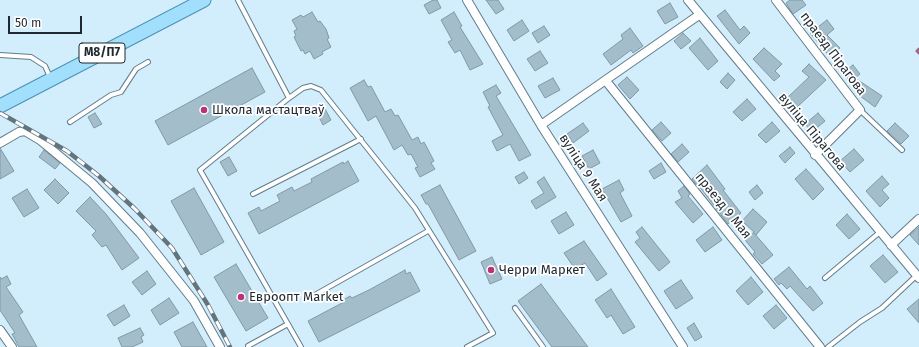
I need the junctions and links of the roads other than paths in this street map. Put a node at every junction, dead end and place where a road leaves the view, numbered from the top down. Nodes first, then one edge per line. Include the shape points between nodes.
1 (204, 0) edge
2 (238, 0) edge
3 (467, 0) edge
4 (688, 0) edge
5 (776, 0) edge
6 (699, 15) junction
7 (0, 55) edge
8 (148, 62) dead end
9 (51, 79) junction
10 (606, 81) junction
11 (289, 98) junction
12 (0, 106) edge
13 (860, 110) junction
14 (70, 122) dead end
15 (541, 125) junction
16 (361, 139) junction
17 (0, 142) edge
18 (902, 150) dead end
19 (816, 155) junction
20 (253, 194) dead end
21 (919, 219) edge
22 (428, 231) junction
23 (880, 232) junction
24 (890, 245) junction
25 (918, 277) edge
26 (825, 278) dead end
27 (313, 296) dead end
28 (515, 308) dead end
29 (288, 324) junction
30 (0, 331) edge
31 (248, 346) edge
32 (12, 347) edge
33 (220, 347) edge
34 (301, 347) edge
35 (467, 347) edge
36 (542, 347) edge
37 (683, 347) edge
38 (820, 347) edge
39 (828, 347) edge

1 - 9 main road, М8/П7
2 - 11 lane
3 - 15 street, вуліца 9 Мая
4 - 6 street, вуліца Пірагова
5 - 13 street, праезд Пірагова
6 - 10 street
6 - 19 street, вуліца Пірагова
7 - 9 lane via 31,57 45,66
8 - 14 lane via 136,69 121,92 111,95
9 - 12 main road, М8/П7
10 - 15 street
10 - 38 street, праезд 9 Мая
11 - 16 lane via 303,88 311,86 321,90
11 - 29 lane via 200,170
13 - 18 lane
13 - 19 street, праезд Пірагова
15 - 37 street, вуліца 9 Мая
16 - 20 lane
16 - 22 lane via 415,208
17 - 33 street via 25,131 40,140 92,183 140,233 194,301
19 - 23 street, вуліца Пірагова
21 - 24 street
22 - 27 lane
22 - 35 lane via 493,333
23 - 24 street, вуліца Пірагова
23 - 26 lane
24 - 25 street, вуліца Пірагова
25 - 39 lane via 882,308
28 - 36 lane
29 - 31 lane
29 - 34 lane
30 - 32 street

